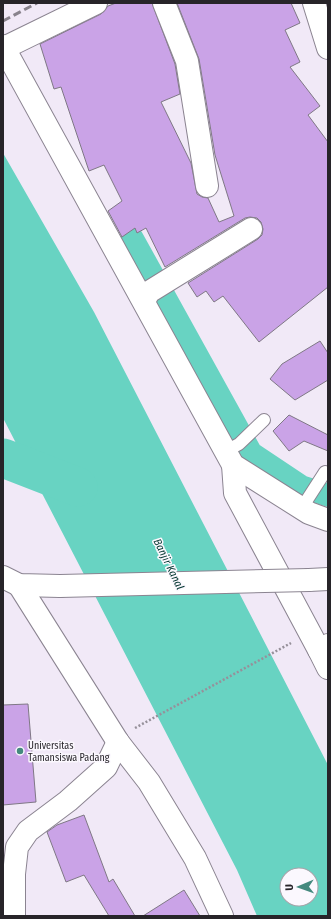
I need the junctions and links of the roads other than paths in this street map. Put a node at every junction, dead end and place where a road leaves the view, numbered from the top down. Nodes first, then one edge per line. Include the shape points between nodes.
1 (96, 3) edge
2 (164, 3) edge
3 (314, 3) edge
4 (4, 47) edge
5 (328, 48) edge
6 (207, 186) dead end
7 (251, 229) dead end
8 (147, 296) junction
9 (262, 422) dead end
10 (233, 453) junction
11 (322, 476) dead end
12 (314, 512) edge
13 (318, 580) edge
14 (11, 581) edge
15 (325, 654) edge
16 (124, 736) junction
17 (14, 916) edge
18 (222, 916) edge

1 - 4 street
2 - 6 street via 187,61
3 - 5 street
4 - 8 street
7 - 8 street
8 - 10 street
9 - 10 lane
10 - 12 street
10 - 15 street via 235,493
11 - 12 lane
13 - 14 street, bridge via 60,586
14 - 16 street
16 - 17 street via 106,767 68,801 28,831 17,847
16 - 18 street via 195,858

